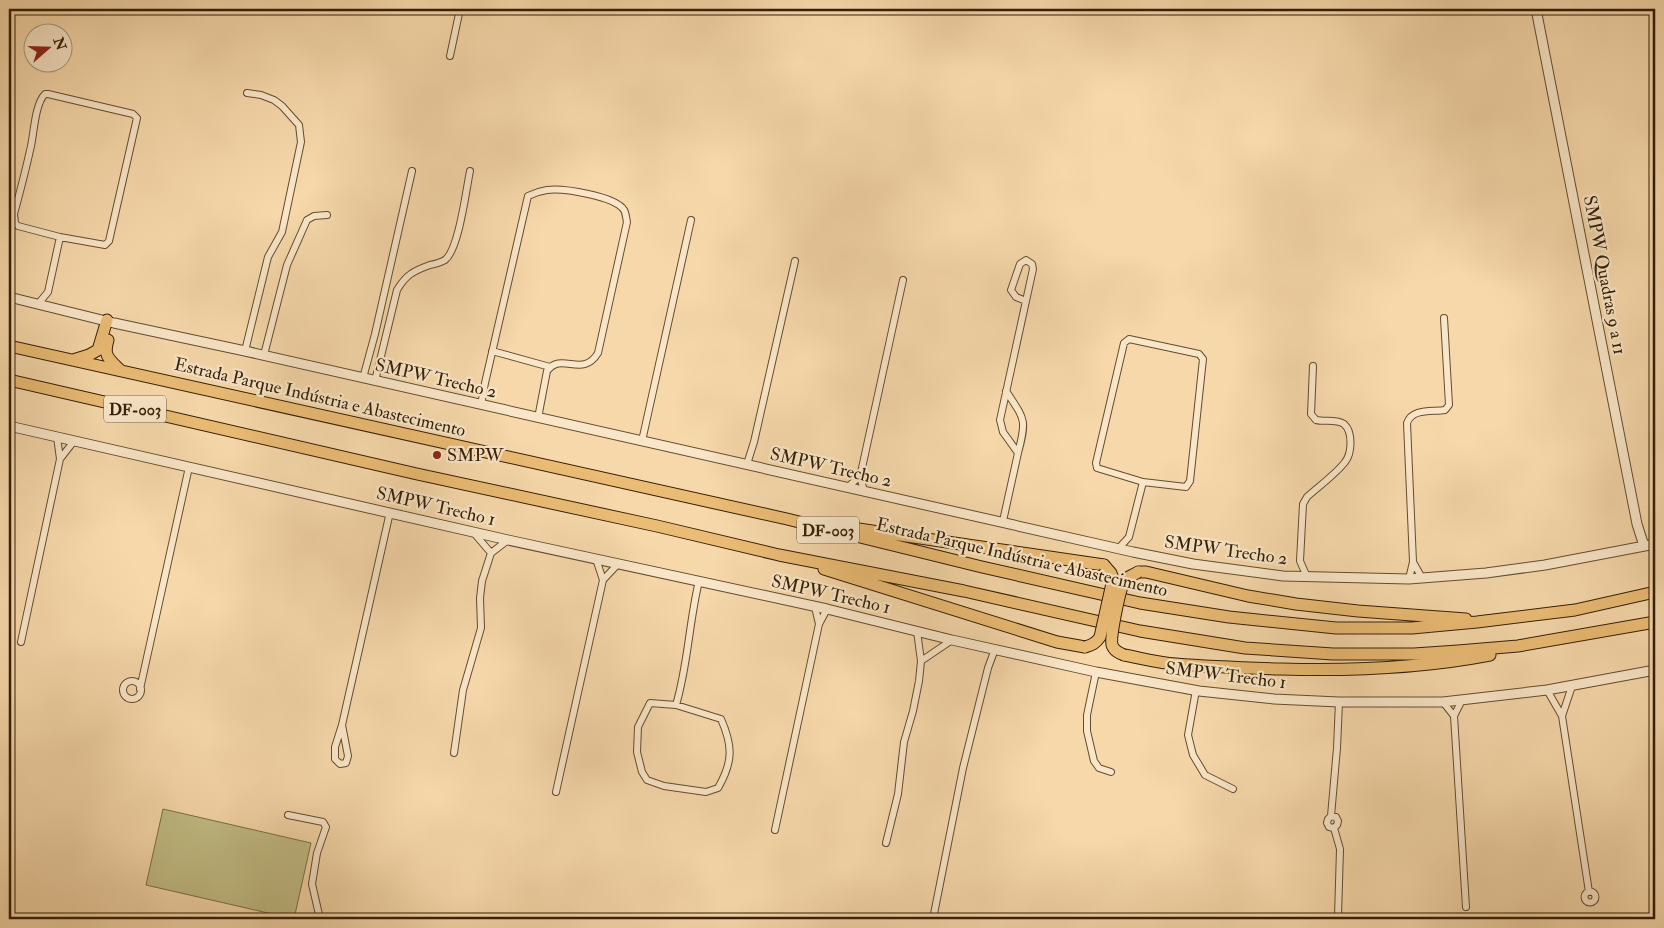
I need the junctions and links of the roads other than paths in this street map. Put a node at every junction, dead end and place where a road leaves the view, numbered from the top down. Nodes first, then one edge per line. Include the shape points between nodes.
1 (460, 9) edge
2 (1536, 9) edge
3 (450, 56) dead end
4 (247, 93) dead end
5 (412, 171) dead end
6 (470, 171) dead end
7 (327, 215) dead end
8 (691, 220) dead end
9 (60, 238) junction
10 (796, 261) dead end
11 (903, 280) dead end
12 (48, 292) junction
13 (9, 297) edge
14 (1026, 301) junction
15 (38, 304) junction
16 (51, 307) junction
17 (1444, 318) dead end
18 (110, 321) junction
19 (9, 346) edge
20 (245, 350) junction
21 (492, 351) junction
22 (264, 355) junction
23 (72, 360) junction
24 (1313, 366) dead end
25 (550, 367) junction
26 (122, 371) junction
27 (362, 378) junction
28 (9, 380) edge
29 (375, 381) junction
30 (1006, 391) junction
31 (481, 405) junction
32 (538, 418) junction
33 (9, 426) edge
34 (57, 437) junction
35 (74, 440) junction
36 (642, 441) junction
37 (1018, 453) junction
38 (60, 459) junction
39 (747, 464) junction
40 (189, 467) junction
41 (860, 476) junction
42 (1143, 482) junction
43 (848, 487) junction
44 (864, 491) junction
45 (390, 512) junction
46 (787, 519) junction
47 (1003, 522) junction
48 (473, 531) junction
49 (1129, 537) junction
50 (508, 540) junction
51 (1655, 544) edge
52 (1644, 546) junction
53 (1118, 549) junction
54 (1133, 552) junction
55 (491, 553) junction
56 (780, 554) junction
57 (596, 559) junction
58 (1300, 561) junction
59 (1413, 562) junction
60 (618, 564) junction
61 (1291, 576) junction
62 (1307, 577) junction
63 (1422, 578) junction
64 (1409, 579) junction
65 (603, 580) junction
66 (698, 581) junction
67 (1655, 592) edge
68 (815, 607) junction
69 (827, 609) junction
70 (1477, 622) junction
71 (1655, 622) edge
72 (819, 624) junction
73 (917, 631) junction
74 (952, 640) junction
75 (21, 642) dead end
76 (1518, 646) junction
77 (995, 649) junction
78 (921, 661) junction
79 (1653, 671) edge
80 (1096, 672) junction
81 (1572, 686) junction
82 (140, 689) dead end
83 (1196, 690) junction
84 (1547, 690) junction
85 (1462, 700) junction
86 (1339, 702) junction
87 (1443, 702) junction
88 (676, 706) junction
89 (1454, 716) junction
90 (1562, 716) junction
91 (342, 725) junction
92 (454, 753) dead end
93 (1111, 772) dead end
94 (1233, 789) dead end
95 (556, 792) dead end
96 (288, 815) dead end
97 (775, 830) dead end
98 (886, 843) dead end
99 (1589, 892) dead end
100 (1466, 907) dead end
101 (1338, 916) dead end
102 (320, 919) edge
103 (933, 919) edge

1 - 3 street
2 - 52 street, SMPW Quadras 9 a 11 via 1637,524
4 - 20 street via 268,97 282,106 299,125 301,142 282,232 268,256
5 - 27 street
6 - 29 street via 450,254 441,262 405,278 397,290
7 - 22 street via 307,220 287,265
8 - 36 street
9 - 9 street via 102,245 109,241 137,120 133,114 46,94 38,109 14,220 18,226
9 - 12 street
10 - 39 street
11 - 41 street
12 - 15 street
12 - 16 street
13 - 15 street, SMPW Trecho 2
14 - 14 street via 1016,297 1012,290 1020,264 1026,260 1033,269
14 - 30 street
15 - 16 street, SMPW Trecho 2
16 - 18 street, SMPW Trecho 2
17 - 59 street via 1450,405 1445,410 1415,413 1407,423
18 - 20 street, SMPW Trecho 2
18 - 23 highway via 98,350
18 - 26 highway via 105,352
19 - 23 highway, Estrada Parque Indústria e Abastecimento / DF-003
20 - 22 street, SMPW Trecho 2
21 - 25 street
21 - 25 street via 528,196 548,190 584,192 616,203 624,210 627,222 598,353 582,366 562,363
21 - 31 street
22 - 27 street, SMPW Trecho 2
23 - 26 highway, Estrada Parque Indústria e Abastecimento / DF-003
24 - 58 street via 1311,414 1316,420 1344,424 1350,441 1344,463 1303,504
25 - 32 street
26 - 46 highway, Estrada Parque Indústria e Abastecimento / DF-003
27 - 29 street, SMPW Trecho 2
28 - 56 highway, DF-003
29 - 31 street, SMPW Trecho 2
30 - 37 street via 1023,417
30 - 37 street via 1000,425
31 - 32 street, SMPW Trecho 2
32 - 36 street, SMPW Trecho 2
33 - 34 street, SMPW Trecho 1
34 - 35 street, SMPW Trecho 1
34 - 38 street
35 - 38 street
35 - 40 street, SMPW Trecho 1
36 - 39 street, SMPW Trecho 2
37 - 47 street
38 - 75 street
39 - 43 street, SMPW Trecho 2
40 - 45 street, SMPW Trecho 1
40 - 82 street
41 - 43 street
41 - 44 street
42 - 42 street via 1183,487 1188,484 1204,362 1199,354 1129,339 1124,343 1096,465 1099,470
42 - 49 street
43 - 44 street, SMPW Trecho 2
44 - 47 street, SMPW Trecho 2
45 - 48 street, SMPW Trecho 1
45 - 91 street
46 - 56 highway, bridge via 1104,564 1113,579 1100,637 1092,646 1085,648 1057,642
46 - 70 highway, Estrada Parque Indústria e Abastecimento / DF-003 via 982,568 1140,603 1229,617 1336,628 1412,628
47 - 53 street, SMPW Trecho 2
48 - 50 street, SMPW Trecho 1
48 - 55 street
49 - 53 street
49 - 54 street
50 - 55 street
50 - 57 street, SMPW Trecho 1
51 - 52 street, SMPW Trecho 2
52 - 63 street, SMPW Trecho 2 via 1545,565
53 - 54 street, SMPW Trecho 2
54 - 61 street, SMPW Trecho 2 via 1193,564
55 - 92 street via 482,581 481,628 463,690
56 - 76 highway, DF-003 via 1140,631 1245,648 1333,654 1414,654
57 - 60 street, SMPW Trecho 1
57 - 65 street
58 - 61 street
58 - 62 street
59 - 63 street
59 - 64 street
60 - 65 street
60 - 66 street, SMPW Trecho 1
61 - 62 street, SMPW Trecho 2
62 - 64 street, SMPW Trecho 2
63 - 64 street, SMPW Trecho 2
65 - 95 street
66 - 68 street, SMPW Trecho 1
66 - 88 street via 683,682
67 - 70 highway, Estrada Parque Indústria e Abastecimento / DF-003 via 1575,610
68 - 69 street, SMPW Trecho 1
68 - 72 street
69 - 72 street
69 - 73 street, SMPW Trecho 1
70 - 76 highway, bridge via 1296,604 1138,572 1122,585 1111,642 1114,649 1124,655 1174,664 1324,670 1467,660
71 - 76 highway, DF-003
72 - 97 street
73 - 74 street, SMPW Trecho 1
73 - 78 street
74 - 77 street, SMPW Trecho 1
74 - 78 street
77 - 80 street, SMPW Trecho 1
77 - 103 street via 963,768
78 - 98 street via 914,711 904,742 898,794
79 - 81 street, SMPW Trecho 1
80 - 83 street, SMPW Trecho 1
80 - 93 street via 1087,731 1094,761 1099,768
81 - 84 street, SMPW Trecho 1
81 - 90 street
83 - 86 street, SMPW Trecho 1
83 - 94 street via 1188,735 1193,755 1205,775
84 - 85 street, SMPW Trecho 1
84 - 90 street
85 - 87 street, SMPW Trecho 1
85 - 89 street
86 - 87 street, SMPW Trecho 1
86 - 101 street via 1331,816 1338,821 1334,828 1340,849
87 - 89 street
88 - 88 street via 650,703 638,727 637,752 642,772 647,780 664,786 706,792 718,788 728,772 730,754 729,737 721,719
89 - 100 street
90 - 99 street
91 - 91 street via 348,756 346,763 340,764 334,754
96 - 102 street via 323,822 326,826 312,884

